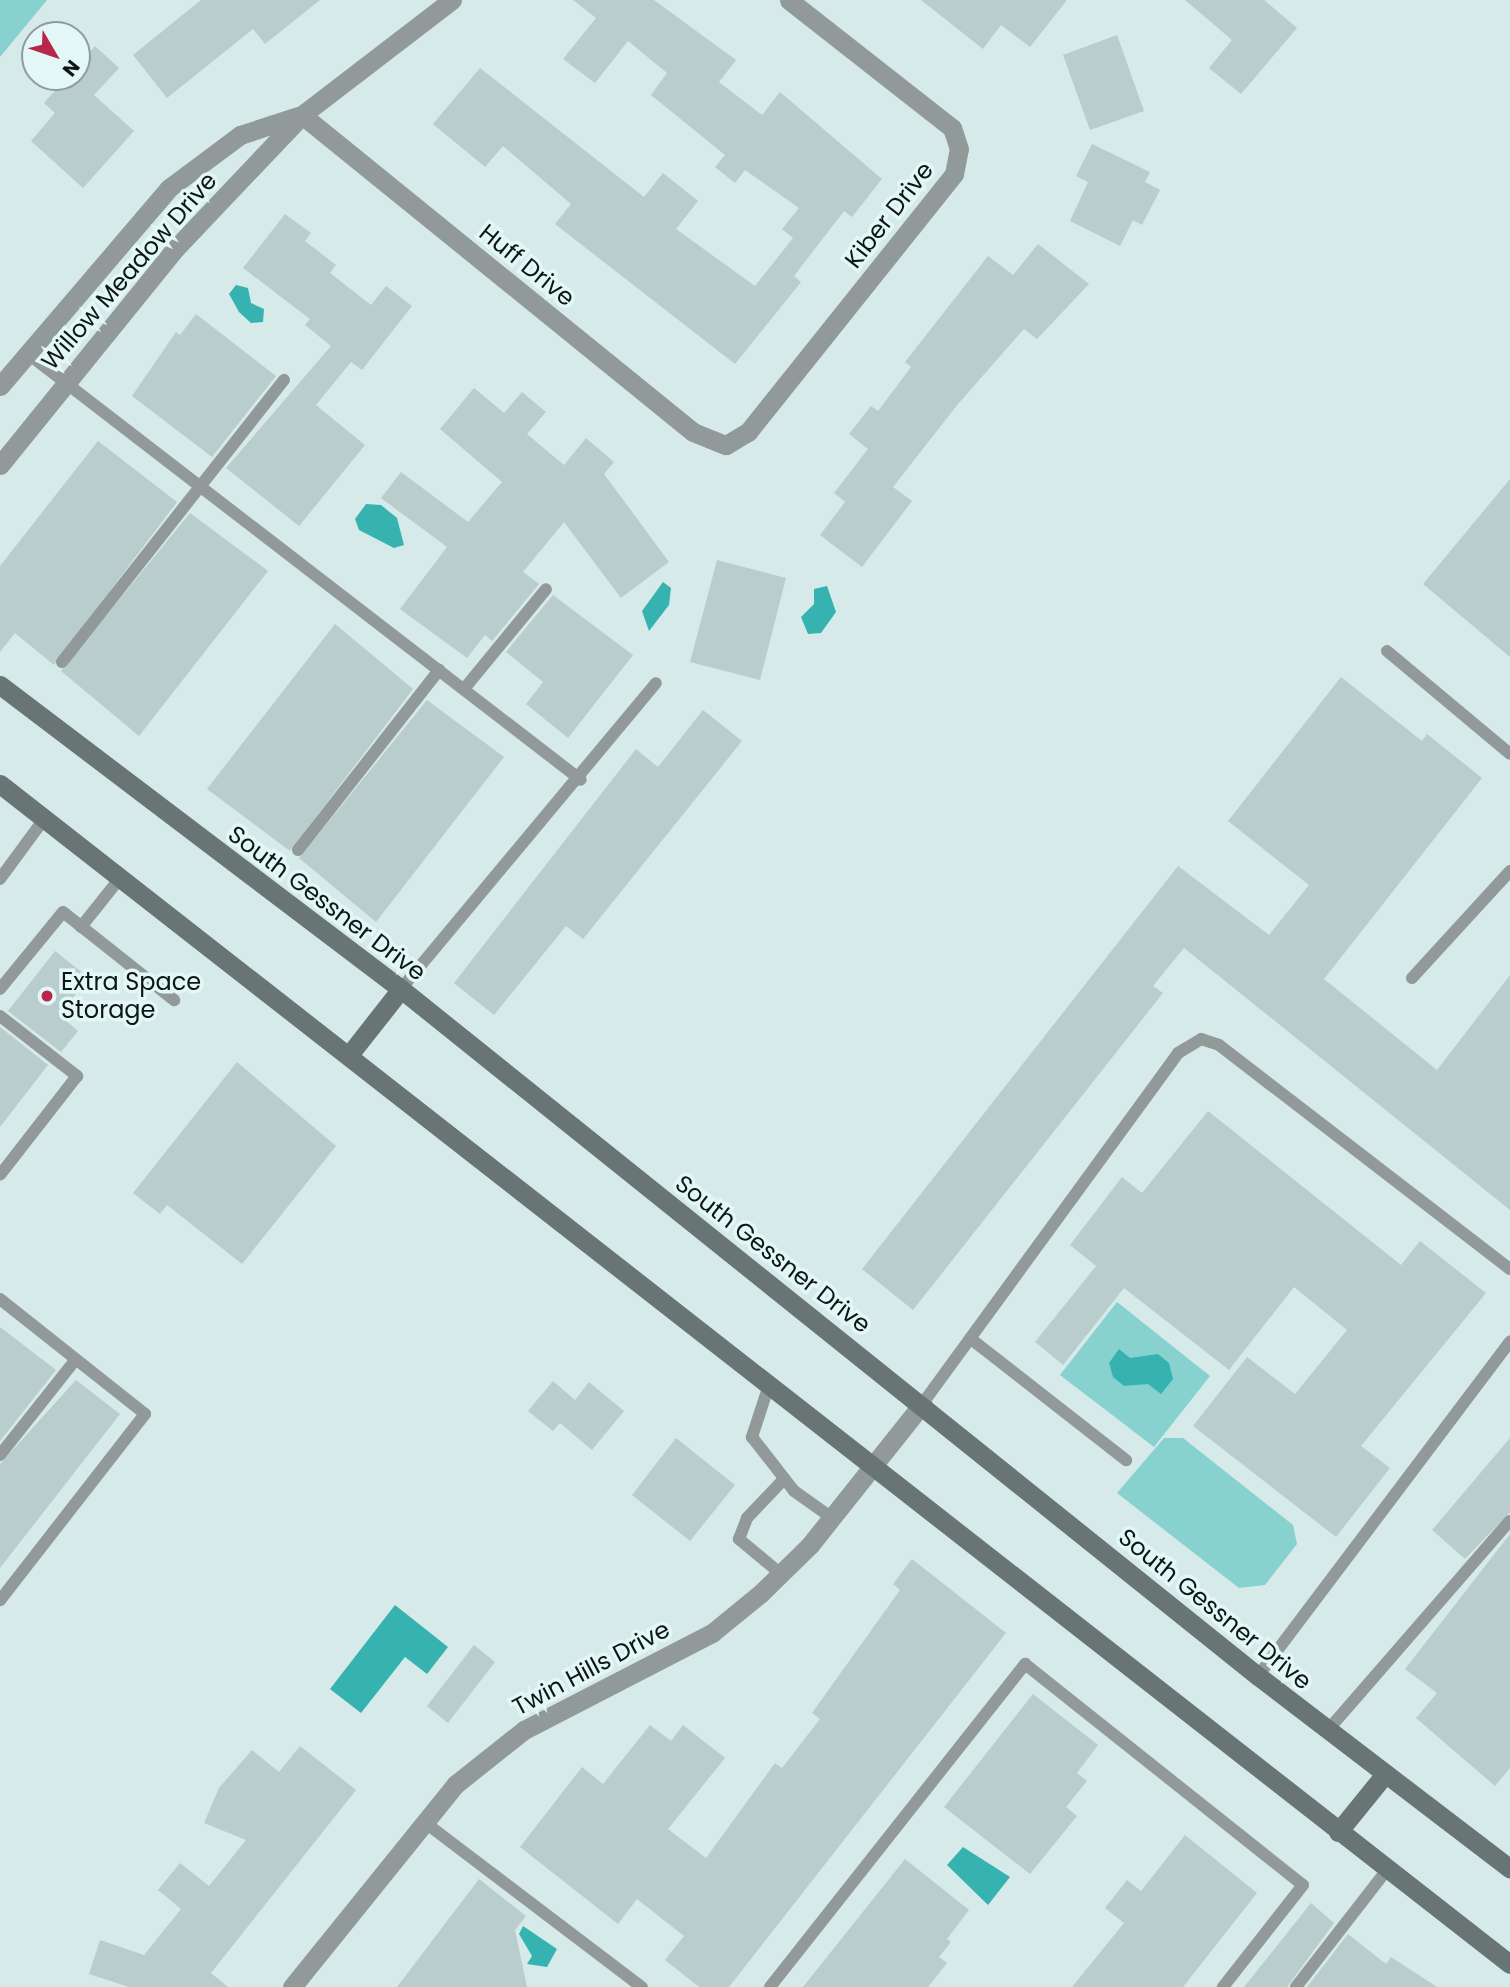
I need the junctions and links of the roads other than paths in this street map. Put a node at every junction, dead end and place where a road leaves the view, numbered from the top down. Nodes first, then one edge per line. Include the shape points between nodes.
1 (452, 0) edge
2 (789, 0) edge
3 (302, 114) junction
4 (27, 353) junction
5 (67, 380) junction
6 (284, 380) dead end
7 (0, 386) edge
8 (726, 445) joint
9 (0, 465) edge
10 (202, 485) junction
11 (546, 589) dead end
12 (1387, 651) dead end
13 (62, 662) dead end
14 (439, 670) junction
15 (656, 682) dead end
16 (0, 685) edge
17 (464, 689) junction
18 (1510, 754) edge
19 (581, 780) junction
20 (0, 784) edge
21 (44, 819) junction
22 (298, 850) dead end
23 (1510, 871) edge
24 (120, 878) junction
25 (0, 879) edge
26 (81, 927) junction
27 (1412, 978) dead end
28 (0, 989) edge
29 (401, 989) junction
30 (174, 1000) dead end
31 (0, 1016) edge
32 (349, 1055) junction
33 (0, 1175) edge
34 (1510, 1269) edge
35 (3, 1307) edge
36 (971, 1339) junction
37 (1510, 1341) edge
38 (76, 1359) junction
39 (768, 1388) junction
40 (923, 1404) junction
41 (0, 1455) edge
42 (1126, 1460) dead end
43 (871, 1470) junction
44 (784, 1479) junction
45 (832, 1518) junction
46 (1510, 1521) edge
47 (781, 1574) junction
48 (0, 1600) edge
49 (1258, 1676) junction
50 (1328, 1730) junction
51 (1384, 1774) junction
52 (423, 1821) junction
53 (1338, 1832) junction
54 (1510, 1869) edge
55 (1386, 1871) junction
56 (1510, 1964) edge
57 (292, 1987) edge
58 (642, 1987) edge
59 (770, 1987) edge
60 (1223, 1987) edge
61 (1296, 1987) edge

1 - 3 street, Willow Meadow Drive
2 - 8 street, Kiber Drive via 952,128 959,149 954,174 748,432
3 - 4 street, Willow Meadow Drive via 240,135 169,188
3 - 5 street, Willow Meadow Drive via 173,251
3 - 8 street, Huff Drive via 693,432
4 - 5 lane
4 - 7 street, Willow Meadow Drive
5 - 9 street, Willow Meadow Drive
5 - 10 lane
6 - 10 lane
10 - 13 lane
10 - 14 lane
11 - 17 lane
12 - 18 lane
14 - 17 lane
14 - 22 lane
15 - 19 lane
16 - 29 main road, South Gessner Drive
17 - 19 lane
19 - 29 lane
20 - 21 main road
21 - 24 main road
21 - 25 lane
23 - 27 lane
24 - 26 lane
24 - 32 main road
26 - 28 lane via 63,912
26 - 30 lane
29 - 32 main road
29 - 40 main road, South Gessner Drive
31 - 33 lane via 77,1076
32 - 39 main road
34 - 36 lane via 1219,1045 1201,1039 1178,1053
35 - 38 lane
36 - 40 lane
36 - 42 lane
37 - 49 lane
38 - 41 lane
38 - 48 lane via 145,1414
39 - 43 main road
39 - 44 lane via 752,1437
40 - 43 street, Twin Hills Drive
40 - 49 main road, South Gessner Drive
43 - 45 street, Twin Hills Drive
43 - 53 main road
44 - 45 lane
44 - 47 lane via 747,1518 739,1539
45 - 47 street, Twin Hills Drive
46 - 50 lane
47 - 52 street, Twin Hills Drive via 712,1633 524,1730 456,1784
49 - 50 main road, South Gessner Drive
50 - 51 main road, South Gessner Drive
51 - 53 main road
51 - 54 main road, South Gessner Drive
52 - 57 street, Twin Hills Drive
52 - 58 lane
53 - 55 main road
55 - 56 main road
55 - 61 lane
59 - 60 lane via 1025,1664 1303,1885

